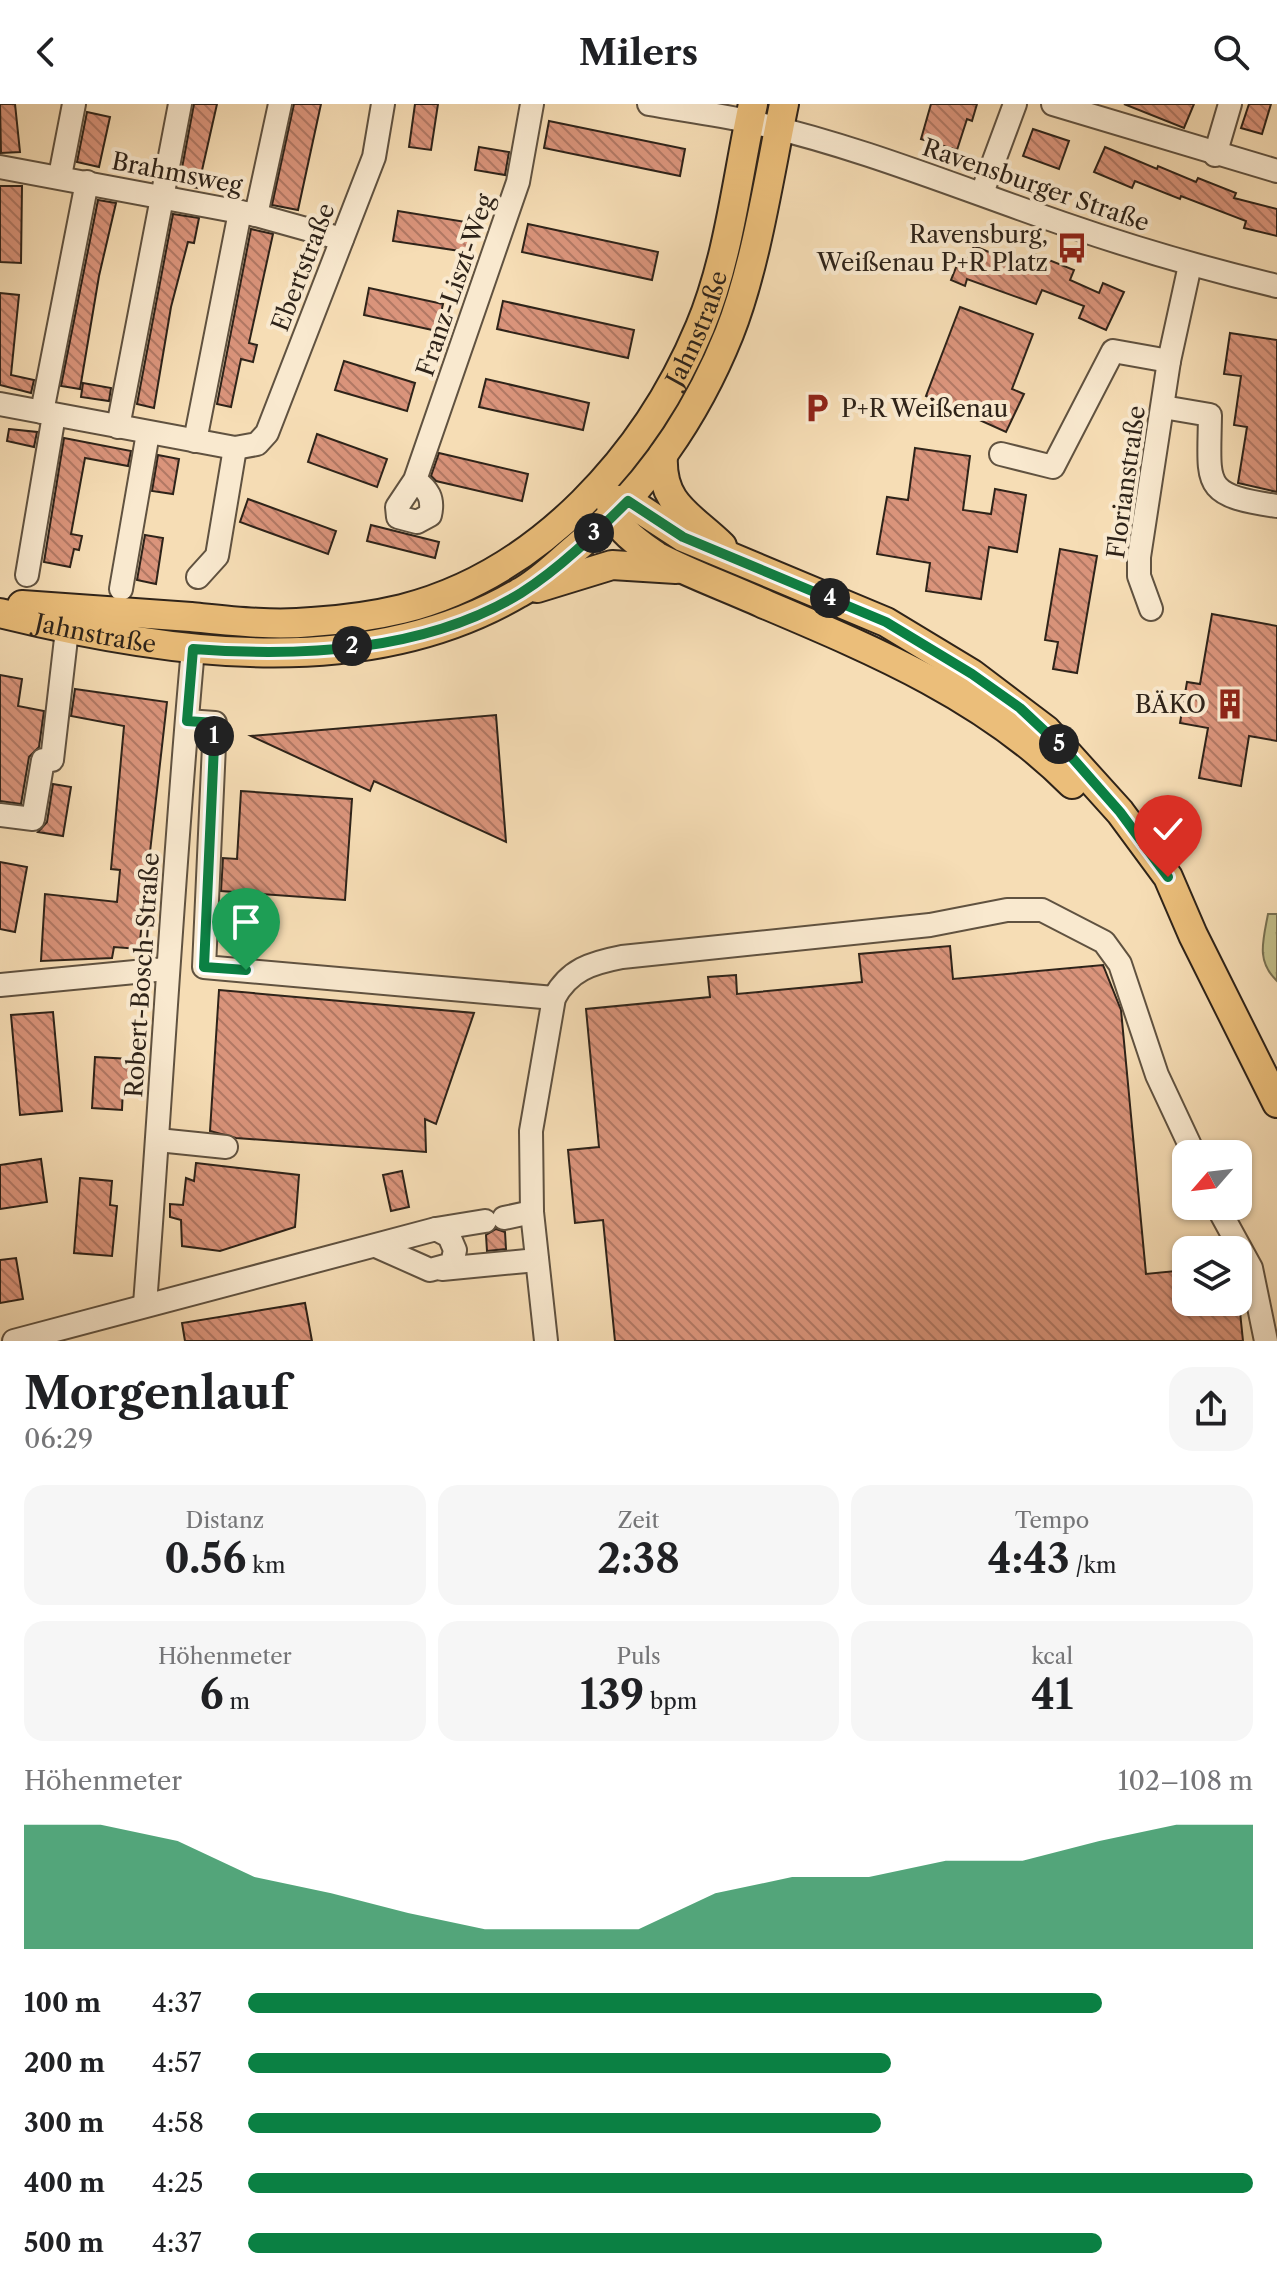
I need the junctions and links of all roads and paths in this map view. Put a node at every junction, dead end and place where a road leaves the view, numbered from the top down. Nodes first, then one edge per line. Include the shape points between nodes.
1 (74, 104) edge
2 (180, 104) edge
3 (280, 104) edge
4 (383, 104) edge
5 (532, 104) edge
6 (649, 104) edge
7 (1015, 104) edge
8 (1053, 104) edge
9 (1230, 104) edge
10 (751, 113) edge
11 (781, 116) edge
12 (1215, 155) junction
13 (0, 167) edge
14 (1277, 171) edge
15 (60, 176) junction
16 (87, 182) junction
17 (982, 193) junction
18 (162, 196) junction
19 (248, 214) junction
20 (342, 239) junction
21 (1190, 265) junction
22 (1277, 286) edge
23 (1169, 361) junction
24 (0, 404) edge
25 (1163, 407) junction
26 (48, 414) junction
27 (118, 427) junction
28 (148, 433) junction
29 (195, 441) junction
30 (246, 446) junction
31 (1001, 454) dead end
32 (663, 455) junction
33 (618, 468) junction
34 (415, 480) dead end
35 (580, 504) junction
36 (617, 505) junction
37 (1277, 506) edge
38 (732, 555) junction
39 (681, 569) junction
40 (27, 575) dead end
41 (198, 577) dead end
42 (121, 589) dead end
43 (522, 592) junction
44 (0, 603) edge
45 (1151, 609) dead end
46 (0, 613) edge
47 (194, 618) junction
48 (67, 630) junction
49 (193, 649) junction
50 (187, 721) junction
51 (0, 815) edge
52 (1190, 929) junction
53 (169, 934) junction
54 (206, 936) junction
55 (166, 969) junction
56 (0, 985) edge
57 (554, 998) junction
58 (1277, 1103) edge
59 (158, 1140) junction
60 (1187, 1140) edge
61 (226, 1147) dead end
62 (532, 1212) junction
63 (1225, 1220) edge
64 (436, 1229) junction
65 (376, 1246) junction
66 (537, 1260) junction
67 (442, 1269) junction
68 (145, 1304) junction
69 (14, 1341) edge
70 (546, 1341) edge
71 (1266, 1341) edge

1 - 15 street
2 - 18 street
3 - 19 street
4 - 20 street, Ebertstraße via 374,157
5 - 34 street, Franz-Liszt-Weg via 518,182
6 - 10 street
7 - 17 street
8 - 12 street
9 - 12 street
10 - 11 street
10 - 33 main road, Jahnstraße via 719,270 700,326 670,388
11 - 17 street, Ravensburger Straße
11 - 32 main road, Jahnstraße via 730,332 697,402
12 - 14 street
13 - 15 street, Brahmsweg
15 - 16 street, Brahmsweg
16 - 18 street, Brahmsweg
16 - 26 street
17 - 21 street, Ravensburger Straße
18 - 19 street, Brahmsweg
18 - 27 street
19 - 20 street, Brahmsweg
19 - 29 street
20 - 30 street, Ebertstraße via 267,433
21 - 22 street, Ravensburger Straße
21 - 23 street, Florianstraße
23 - 25 street, Florianstraße
23 - 31 street, Florianstraße via 1113,351 1053,467
24 - 26 street
25 - 37 street via 1210,415 1209,472 1223,494
25 - 45 street, Florianstraße via 1139,557 1139,576
26 - 27 street
26 - 40 street
27 - 28 street
28 - 29 street
28 - 42 street
29 - 30 street
30 - 41 street, Ebertstraße via 217,556
32 - 36 main road, Jahnstraße
32 - 38 main road via 668,496
33 - 35 main road, Jahnstraße
33 - 36 main road
35 - 36 main road, Jahnstraße
35 - 47 main road, Jahnstraße via 508,561 404,609 309,623
36 - 38 main road
36 - 39 main road via 632,539
36 - 43 main road, Jahnstraße
38 - 52 main road via 886,622 1020,708 1120,812 1168,877
39 - 43 main road via 612,565
39 - 52 main road via 871,649 958,695 1005,727 1088,800
43 - 49 main road, Jahnstraße via 449,626 374,643 306,652
44 - 47 main road, Jahnstraße
46 - 48 main road, Jahnstraße
47 - 49 main road
48 - 49 main road, Jahnstraße
48 - 51 street via 52,760 43,760 33,819
49 - 50 street, Robert-Bosch-Straße
50 - 53 street, Robert-Bosch-Straße
50 - 54 street via 215,723
52 - 58 main road
53 - 54 street
53 - 55 street, Robert-Bosch-Straße
54 - 57 street via 204,967
55 - 56 street
55 - 59 street, Robert-Bosch-Straße
57 - 60 street via 564,979 591,963 622,957 1042,910 1104,942 1120,964 1157,1075
57 - 62 street via 531,1131
59 - 61 street
59 - 68 street, Robert-Bosch-Straße
62 - 64 street
62 - 66 street
63 - 71 street via 1251,1268
64 - 65 street
64 - 67 street via 449,1236 455,1250 452,1264
65 - 67 street via 430,1270
65 - 68 street
66 - 67 street
66 - 70 street
68 - 69 street

